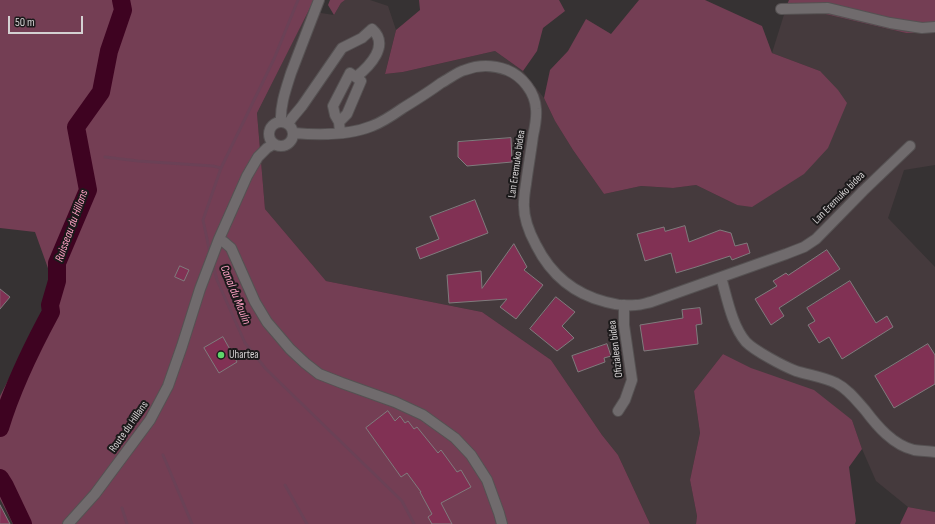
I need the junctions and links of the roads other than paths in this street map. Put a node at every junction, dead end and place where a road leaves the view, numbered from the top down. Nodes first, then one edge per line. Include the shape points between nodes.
1 (319, 0) edge
2 (780, 9) dead end
3 (935, 28) edge
4 (356, 77) junction
5 (339, 122) junction
6 (284, 123) junction
7 (340, 132) junction
8 (294, 134) junction
9 (274, 144) junction
10 (910, 146) dead end
11 (219, 240) junction
12 (721, 277) junction
13 (624, 305) junction
14 (618, 410) dead end
15 (935, 452) edge
16 (68, 524) edge
17 (502, 524) edge

1 - 6 street via 285,92 282,105
2 - 3 street via 828,8 890,23
4 - 5 street via 362,81 347,114
4 - 5 street via 350,73 332,106
4 - 6 street via 378,53 380,45 376,32 372,29 362,38 342,48 302,106
5 - 7 street
6 - 8 street via 292,128
6 - 9 street via 277,123 270,128 269,137
7 - 8 street, Lan Eremuko bidea
7 - 13 street, Lan Eremuko bidea via 372,126 464,70 478,66 493,67 507,70 519,77 529,88 536,109 524,203 526,222 532,238 553,271 572,289 594,299
8 - 9 street via 290,144 286,146
9 - 11 street, Route du Hillans via 258,157 247,176
10 - 12 street, Lan Eremuko bidea via 816,239 804,247
11 - 16 street, Route du Hillans via 168,386 150,420 95,494
11 - 17 street via 231,248 255,302 267,322 305,363 319,374 423,415 455,438 471,454 487,480
12 - 13 street, Lan Eremuko bidea via 651,302
12 - 15 street via 735,325 747,343 781,364 838,384 850,393 879,427 900,444 914,450
13 - 14 street, Ofizialeen bidea via 624,326 632,380 625,400

